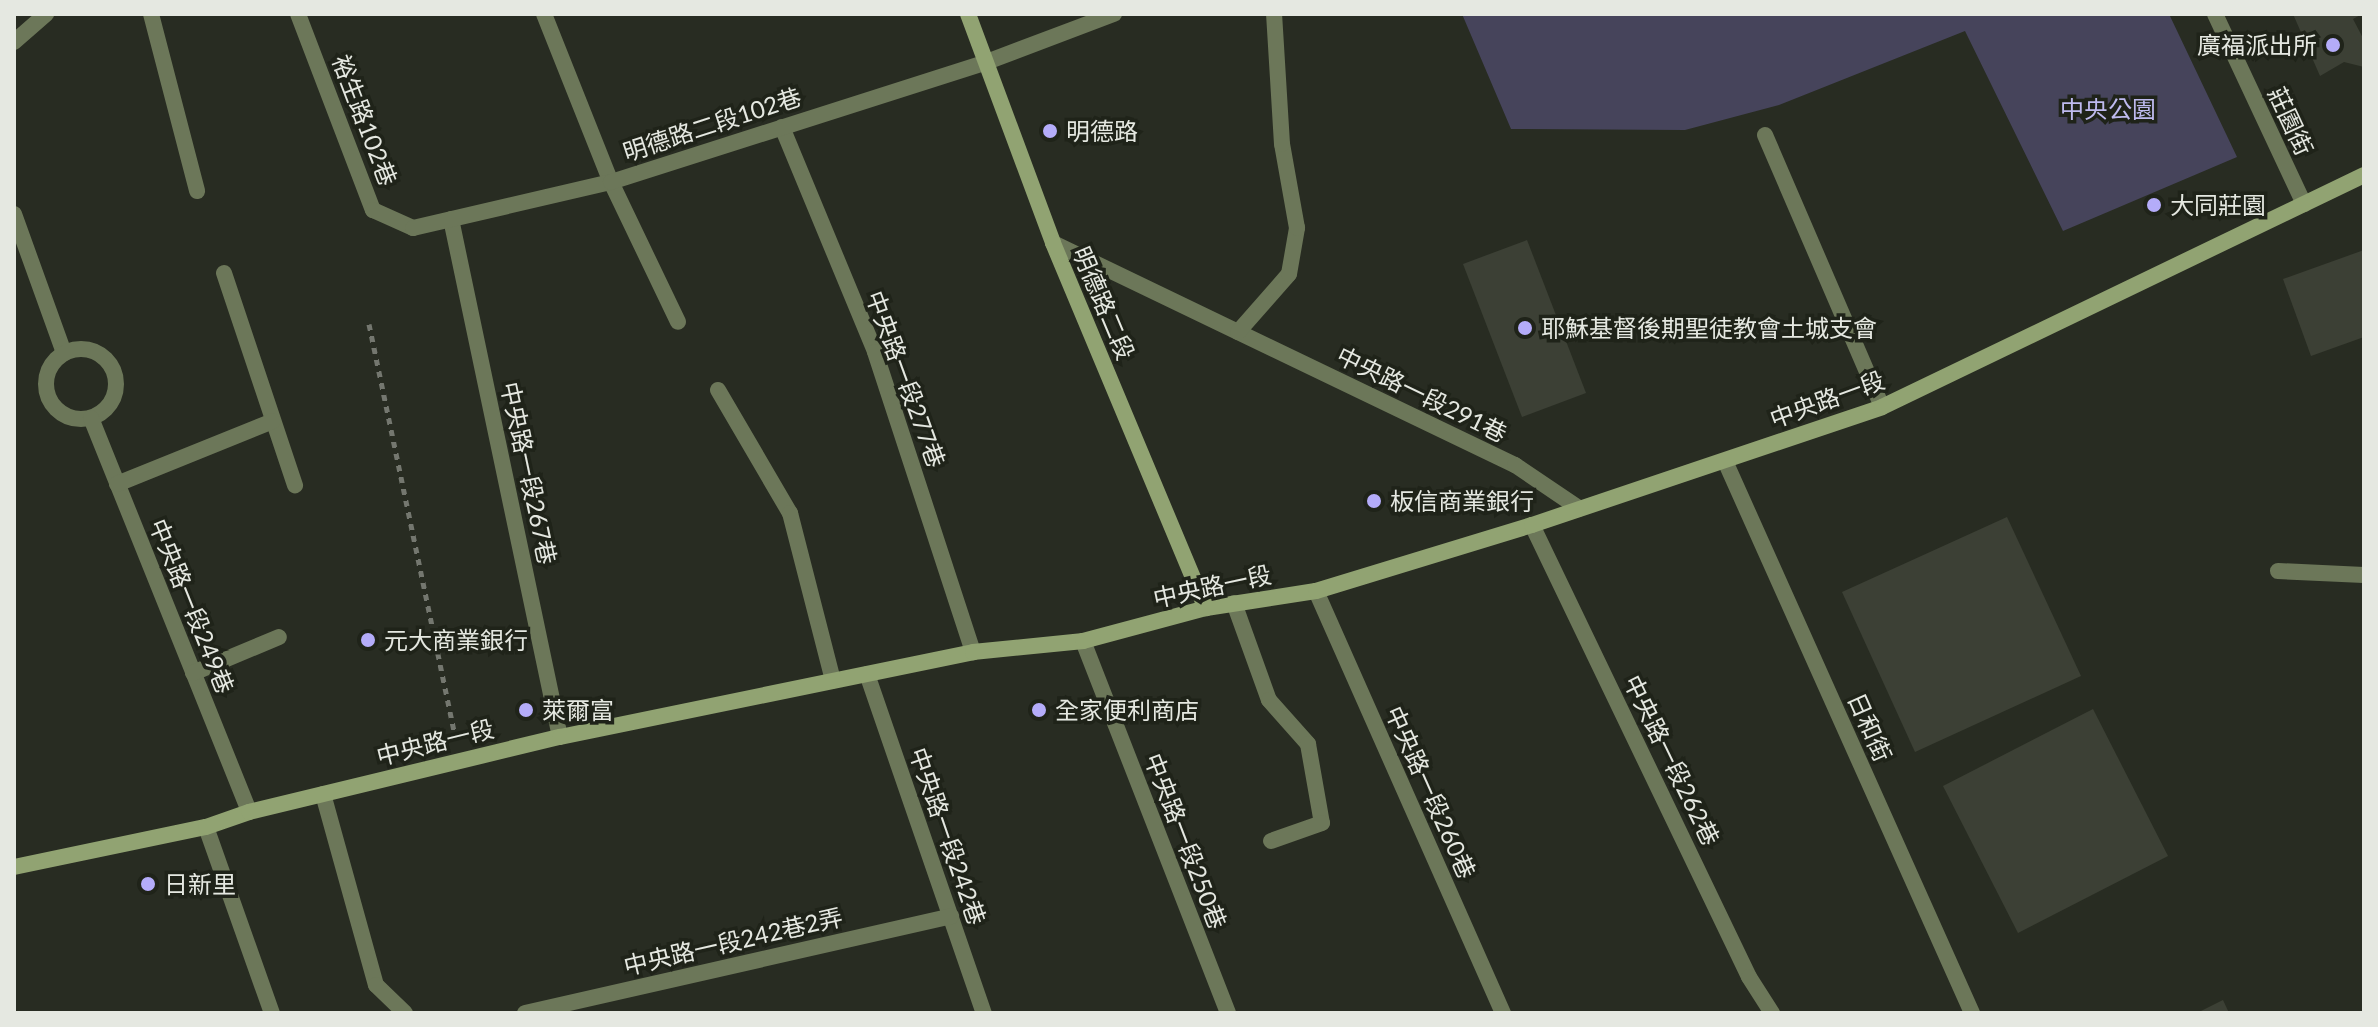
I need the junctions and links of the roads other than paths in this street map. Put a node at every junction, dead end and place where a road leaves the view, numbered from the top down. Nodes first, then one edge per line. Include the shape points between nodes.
1 (46, 14) edge
2 (151, 14) edge
3 (298, 14) edge
4 (544, 14) edge
5 (968, 14) edge
6 (1114, 14) edge
7 (1274, 14) edge
8 (2215, 14) edge
9 (14, 42) edge
10 (984, 63) junction
11 (782, 127) junction
12 (1765, 135) dead end
13 (2364, 175) edge
14 (611, 182) junction
15 (197, 191) dead end
16 (2304, 204) junction
17 (14, 214) edge
18 (451, 219) junction
19 (1053, 243) junction
20 (224, 273) dead end
21 (678, 322) dead end
22 (1238, 332) junction
23 (64, 353) junction
24 (718, 390) dead end
25 (1882, 407) junction
26 (91, 418) junction
27 (273, 421) junction
28 (1725, 461) junction
29 (117, 484) junction
30 (295, 485) dead end
31 (1580, 509) junction
32 (1532, 525) junction
33 (2278, 571) dead end
34 (2364, 575) edge
35 (1316, 591) junction
36 (1234, 603) junction
37 (1206, 608) junction
38 (279, 637) dead end
39 (1083, 641) junction
40 (973, 652) junction
41 (193, 673) junction
42 (867, 674) junction
43 (833, 681) junction
44 (560, 737) junction
45 (323, 794) junction
46 (249, 812) junction
47 (206, 827) junction
48 (1271, 841) dead end
49 (14, 867) edge
50 (951, 916) junction
51 (272, 1013) edge
52 (405, 1013) edge
53 (525, 1013) edge
54 (984, 1013) edge
55 (1228, 1013) edge
56 (1503, 1013) edge
57 (1772, 1013) edge
58 (1972, 1013) edge

1 - 9 street
2 - 15 street
3 - 18 street, 裕生路102巷 via 373,210 413,228
4 - 14 street
5 - 10 street, 明德路二段
6 - 10 street
7 - 22 street via 1282,144 1297,228 1289,274
8 - 16 street, 莊園街
10 - 11 street, 明德路二段102巷
10 - 19 street, 明德路二段
11 - 14 street, 明德路二段102巷
11 - 40 street, 中央路一段277巷 via 875,352
12 - 25 street
13 - 16 street, 中央路一段
14 - 18 street, 明德路二段102巷
14 - 21 street
16 - 25 street, 中央路一段
17 - 23 street
18 - 44 street, 中央路一段267巷
19 - 22 street, 中央路一段291巷
19 - 37 street, 明德路二段
20 - 27 street
22 - 31 street, 中央路一段291巷 via 1515,465
23 - 26 street via 48,369 46,392 67,417
23 - 26 street via 98,353 113,371 115,394
24 - 43 street via 790,513
25 - 28 street, 中央路一段
26 - 29 street, 中央路一段249巷
27 - 29 street
27 - 30 street
28 - 31 street, 中央路一段
28 - 58 street, 日和街
29 - 41 street, 中央路一段249巷
31 - 32 street, 中央路一段
32 - 35 street, 中央路一段
32 - 57 street, 中央路一段262巷 via 1749,977
33 - 34 street
35 - 36 street, 中央路一段
35 - 56 street, 中央路一段260巷
36 - 37 street, 中央路一段
36 - 48 street via 1269,700 1308,744 1322,823
37 - 39 street, 中央路一段
38 - 41 street
39 - 40 street, 中央路一段
39 - 55 street, 中央路一段250巷
40 - 42 street, 中央路一段
41 - 46 street, 中央路一段249巷
42 - 43 street, 中央路一段
42 - 50 street, 中央路一段242巷
43 - 44 street, 中央路一段
44 - 45 street, 中央路一段
45 - 46 street, 中央路一段
45 - 52 street via 376,985
46 - 47 street, 中央路一段
47 - 49 street, 中央路一段
47 - 51 street
50 - 53 street, 中央路一段242巷2弄
50 - 54 street, 中央路一段242巷

